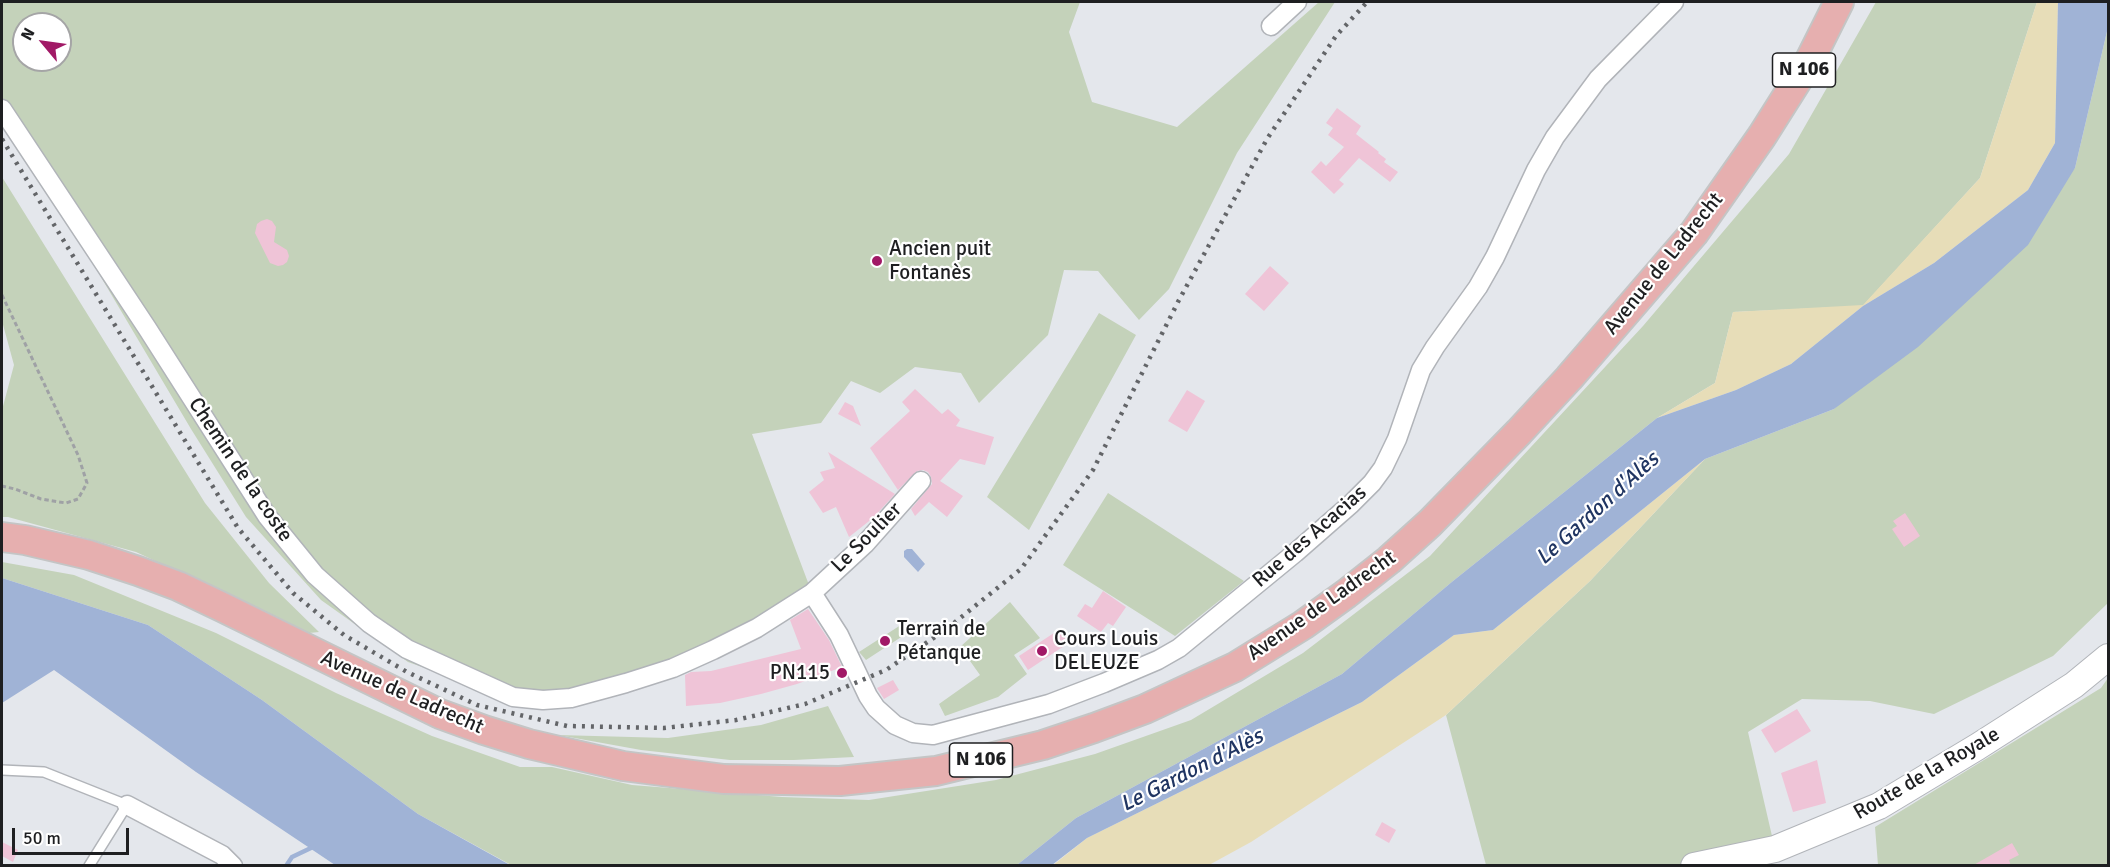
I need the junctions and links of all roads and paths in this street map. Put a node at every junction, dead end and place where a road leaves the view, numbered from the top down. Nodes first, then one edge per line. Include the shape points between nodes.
1 (1297, 2) edge
2 (1674, 2) edge
3 (1826, 2) edge
4 (1839, 2) edge
5 (1271, 26) dead end
6 (2, 109) edge
7 (1762, 136) junction
8 (2, 295) edge
9 (921, 481) dead end
10 (2, 486) edge
11 (2, 537) edge
12 (812, 593) junction
13 (2109, 657) edge
14 (2, 770) edge
15 (127, 805) junction
16 (89, 866) edge
17 (233, 866) edge
18 (1694, 866) edge

1 - 5 street
2 - 12 street, Rue des Acacias via 1598,79 1555,137 1478,287 1421,370 1397,439 1372,483 1179,648 1049,704 933,735 913,733 895,725 876,708 839,635
3 - 7 main road, Avenue de Ladrecht / N 106
4 - 7 main road, Avenue de Ladrecht / N 106 via 1810,60
6 - 12 street, Chemin de la coste via 267,516 315,575 369,623 408,649 513,697 571,698 673,668 757,627
7 - 11 main road, Avenue de Ladrecht / N 106 via 1694,233 1569,378 1430,523 1346,594 1234,667 1154,705 1043,745 936,771 840,781 724,779 623,766 530,744 440,714 168,582 89,555
8 - 10 path via 78,455 87,483 78,499 66,503
9 - 12 street, Le Soulier via 865,544
13 - 18 main road, Route de la Royale via 2074,685 1879,806 1775,849
14 - 15 lane via 44,771
15 - 16 lane
15 - 17 street via 222,855

